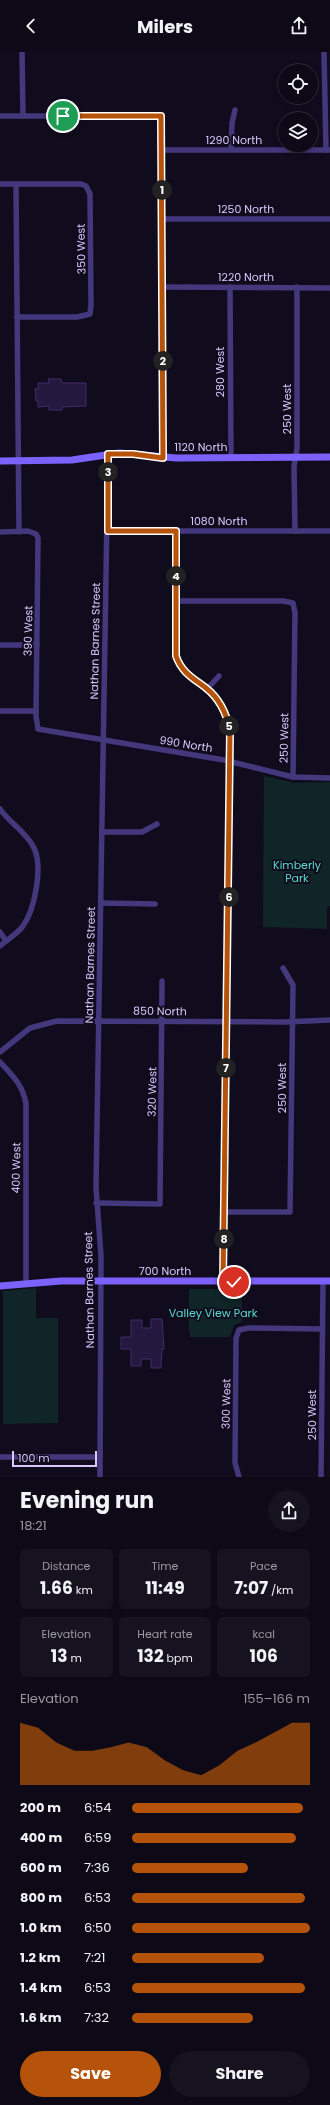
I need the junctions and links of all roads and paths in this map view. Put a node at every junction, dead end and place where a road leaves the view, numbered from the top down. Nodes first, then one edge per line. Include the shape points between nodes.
1 (22, 52) edge
2 (324, 52) edge
3 (235, 110) dead end
4 (0, 116) edge
5 (23, 116) junction
6 (161, 150) junction
7 (232, 150) junction
8 (328, 150) edge
9 (0, 184) edge
10 (16, 184) junction
11 (162, 219) junction
12 (330, 219) edge
13 (230, 286) junction
14 (162, 287) junction
15 (297, 287) junction
16 (330, 288) edge
17 (17, 317) junction
18 (108, 454) junction
19 (296, 457) junction
20 (330, 457) edge
21 (163, 458) junction
22 (231, 458) junction
23 (0, 461) edge
24 (19, 461) junction
25 (108, 531) junction
26 (176, 531) junction
27 (295, 531) junction
28 (330, 531) edge
29 (0, 532) edge
30 (19, 532) junction
31 (176, 601) junction
32 (0, 645) edge
33 (37, 645) junction
34 (219, 676) dead end
35 (207, 689) junction
36 (0, 710) edge
37 (36, 711) junction
38 (38, 729) joint
39 (103, 741) junction
40 (231, 762) junction
41 (293, 777) junction
42 (330, 778) edge
43 (0, 809) edge
44 (157, 824) dead end
45 (102, 832) junction
46 (102, 903) junction
47 (155, 904) dead end
48 (0, 932) edge
49 (6, 941) junction
50 (0, 946) edge
51 (283, 968) dead end
52 (162, 981) dead end
53 (99, 1020) junction
54 (330, 1020) edge
55 (162, 1021) junction
56 (292, 1021) junction
57 (226, 1022) junction
58 (0, 1052) edge
59 (1, 1066) edge
60 (96, 1203) junction
61 (224, 1212) junction
62 (101, 1281) junction
63 (223, 1282) junction
64 (326, 1282) edge
65 (26, 1283) junction
66 (0, 1286) edge
67 (322, 1329) junction
68 (0, 1457) edge
69 (100, 1457) junction
70 (100, 1477) edge
71 (239, 1477) edge
72 (321, 1477) edge

1 - 5 street
2 - 8 street
3 - 7 street via 232,123
4 - 5 street
5 - 6 street via 161,116
6 - 7 street, 1290 North
6 - 11 street
7 - 8 street, 1290 North
9 - 10 street
10 - 17 street
10 - 17 street, 350 West via 86,186 90,194 92,305 90,314
11 - 12 street, 1250 North
11 - 14 street
13 - 14 street, 1220 North
13 - 15 street, 1220 North
13 - 22 street, 280 West
14 - 21 street
15 - 16 street, 1220 North
15 - 19 street, 250 West
17 - 24 street
18 - 21 street, 1120 North
18 - 24 street, 1120 North via 72,460
18 - 25 street, Nathan Barnes Street
19 - 20 street, 1120 North
19 - 22 street, 1120 North
19 - 27 street, 250 West
21 - 22 street, 1120 North
23 - 24 street, 1120 North
24 - 30 street
25 - 26 street, 1080 North
25 - 39 street, Nathan Barnes Street
26 - 27 street, 1080 North
26 - 31 street
27 - 28 street, 1080 North
29 - 30 street
30 - 33 street, 390 West via 36,534 39,542
31 - 35 street via 176,656 183,671
31 - 41 street, 250 West via 293,603
32 - 33 street
33 - 37 street, 390 West
34 - 35 street
35 - 40 street via 219,703 229,723
36 - 37 street
37 - 38 street, 390 West
38 - 39 street, 990 North
39 - 40 street, 990 North
39 - 45 street, Nathan Barnes Street
40 - 41 street, 990 North
40 - 57 street
41 - 42 street, 990 North
43 - 49 street via 34,848 38,866 38,881 26,921 20,930
44 - 45 street via 142,832
45 - 46 street, Nathan Barnes Street
46 - 47 street
46 - 53 street, Nathan Barnes Street
48 - 49 street
49 - 50 street
51 - 56 street, 250 West via 293,985
52 - 55 street, 320 West
53 - 55 street, 850 North
53 - 58 street, 850 North via 57,1021 37,1025 22,1033
53 - 60 street, Nathan Barnes Street
54 - 56 street, 850 North
55 - 57 street, 850 North
55 - 60 street, 320 West via 160,1204
56 - 57 street, 850 North
56 - 61 street, 250 West via 290,1212
57 - 61 street
59 - 65 street, 400 West via 21,1085 26,1104
60 - 62 street, Nathan Barnes Street via 101,1249
61 - 63 street
62 - 63 street, 700 North
62 - 65 street, 700 North
62 - 69 street, Nathan Barnes Street
63 - 64 street, 700 North
64 - 67 street, 250 West
65 - 66 street, 700 North
67 - 71 street, 300 West via 239,1330 236,1338 235,1463
67 - 72 street, 250 West
68 - 69 street
69 - 70 street, Nathan Barnes Street

